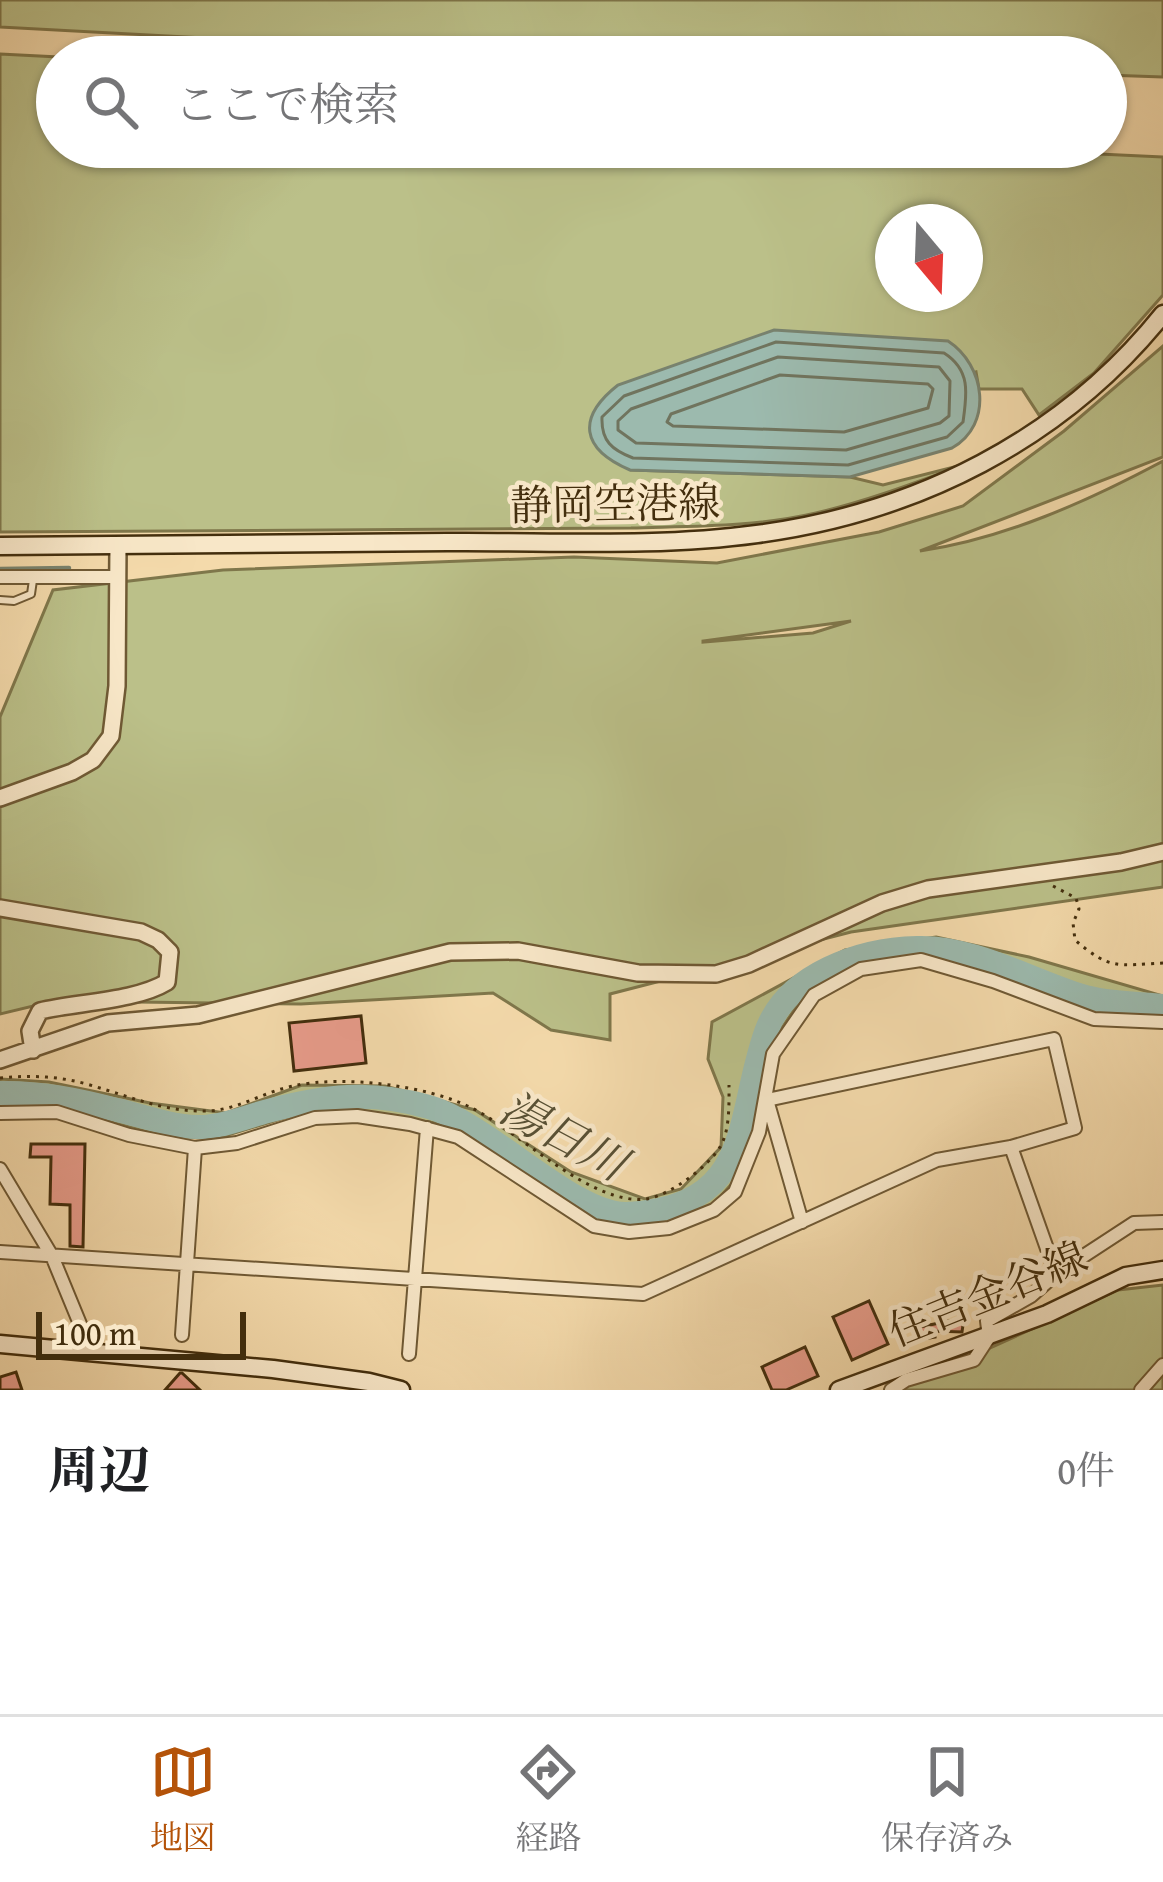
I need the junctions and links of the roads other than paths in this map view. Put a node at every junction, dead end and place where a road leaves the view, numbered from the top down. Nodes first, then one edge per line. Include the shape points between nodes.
1 (1163, 314) edge
2 (118, 545) junction
3 (0, 546) edge
4 (0, 577) edge
5 (33, 577) junction
6 (118, 577) junction
7 (0, 600) edge
8 (0, 798) edge
9 (1163, 852) edge
10 (0, 908) edge
11 (1163, 1022) edge
12 (33, 1050) junction
13 (0, 1060) edge
14 (767, 1100) junction
15 (0, 1113) edge
16 (427, 1128) junction
17 (1011, 1147) junction
18 (195, 1148) junction
19 (0, 1169) edge
20 (802, 1222) junction
21 (1163, 1222) edge
22 (0, 1252) edge
23 (52, 1256) junction
24 (186, 1264) junction
25 (1163, 1270) edge
26 (1056, 1274) junction
27 (415, 1279) junction
28 (182, 1335) dead end
29 (988, 1337) junction
30 (0, 1344) edge
31 (92, 1353) junction
32 (409, 1354) dead end
33 (1163, 1365) edge
34 (401, 1390) edge
35 (839, 1390) edge
36 (891, 1390) edge
37 (1142, 1390) edge

1 - 2 main road, 静岡空港線 via 1093,390 1005,452 855,516 685,540
2 - 3 main road, 静岡空港線
2 - 6 street
4 - 5 street
5 - 6 street
5 - 7 lane via 31,594
6 - 8 street via 111,736 72,772
9 - 12 street via 928,889 716,974 638,973 518,951 450,952 198,1015 108,1023
10 - 12 street via 141,932 170,952 167,982 149,993 40,1011 30,1031
11 - 14 street via 1094,1019 921,960 860,969 814,995 794,1019 773,1054
12 - 13 street
14 - 16 street via 735,1192 668,1228 629,1232 594,1226 458,1137
14 - 17 street via 1054,1039 1075,1129
14 - 20 street
15 - 18 street via 57,1112
16 - 18 street via 315,1118
16 - 27 street
17 - 20 street via 938,1160
17 - 26 street
18 - 24 street
19 - 23 street
20 - 27 street via 643,1294
21 - 26 street via 1134,1223
22 - 23 street
23 - 24 street
23 - 31 street
24 - 27 street
24 - 28 street
25 - 29 main road, 住吉金谷線 via 1126,1276
26 - 29 street via 987,1321
27 - 32 street
29 - 35 main road, 住吉金谷線
29 - 36 street via 974,1360
30 - 31 main road
31 - 34 main road
33 - 37 street

